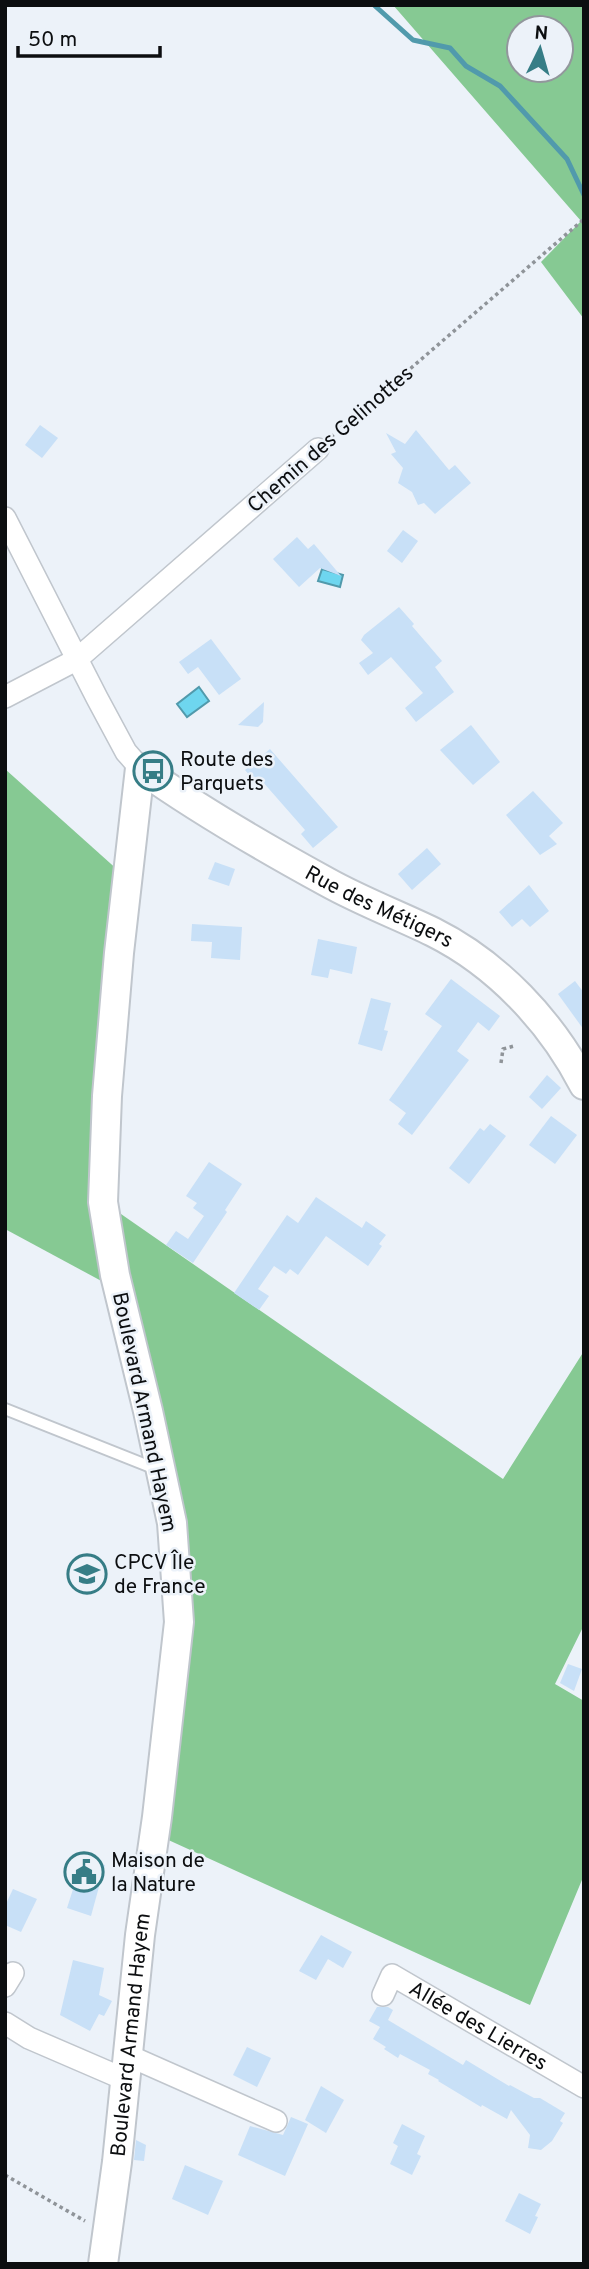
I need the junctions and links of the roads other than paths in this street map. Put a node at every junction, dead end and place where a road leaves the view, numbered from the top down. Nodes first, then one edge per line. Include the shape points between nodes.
1 (318, 449) road end
2 (5, 518) edge
3 (76, 660) junction
4 (5, 697) edge
5 (140, 768) junction
6 (583, 1079) edge
7 (5, 1409) edge
8 (162, 1471) junction
9 (383, 1995) dead end
10 (5, 2023) edge
11 (125, 2067) junction
12 (584, 2087) edge
13 (276, 2121) dead end
14 (103, 2264) edge

1 - 3 street, Chemin des Gelinottes
2 - 3 street
3 - 4 street, Chemin des Gelinottes
3 - 5 street via 126,752
5 - 6 main road, Rue des Métigers via 328,883 468,953 529,1005
5 - 8 main road, Boulevard Armand Hayem via 119,953 103,1202 115,1275
7 - 8 lane
8 - 11 main road, Boulevard Armand Hayem via 172,1523 179,1622
9 - 12 street, Allée des Lierres via 393,1975
10 - 11 street via 29,2038
11 - 13 street
11 - 14 main road, Boulevard Armand Hayem

